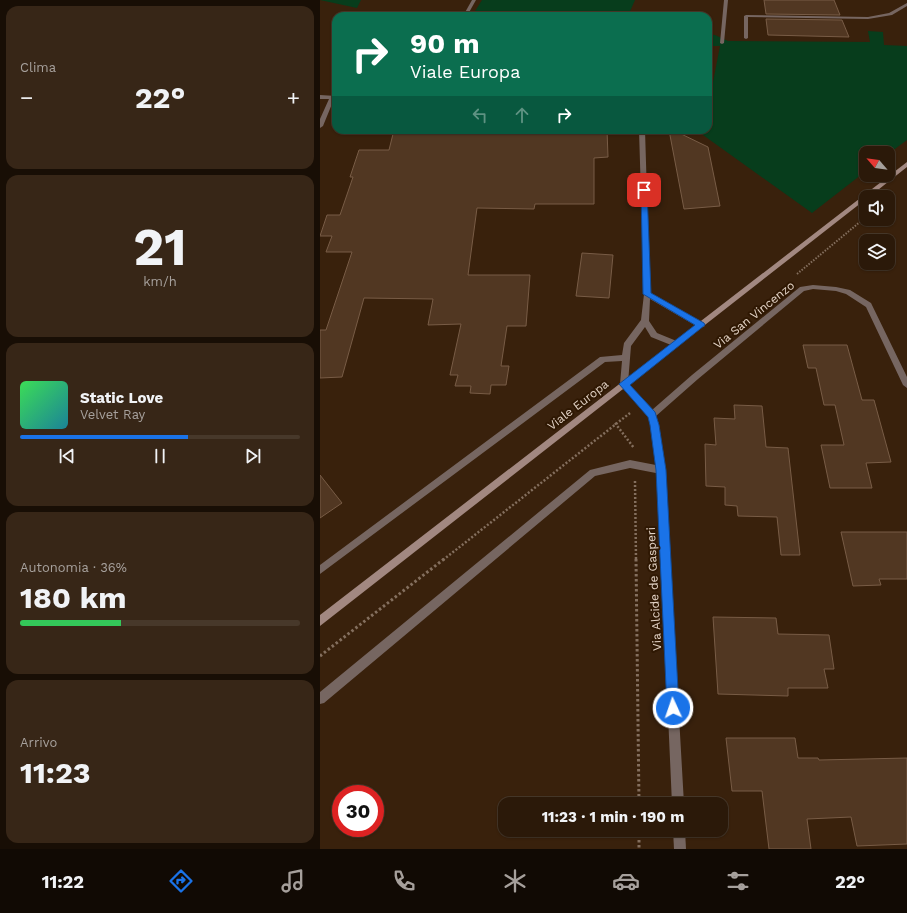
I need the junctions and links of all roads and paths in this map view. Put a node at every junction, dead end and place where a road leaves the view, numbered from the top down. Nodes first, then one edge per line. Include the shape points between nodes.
1 (474, 0) edge
2 (726, 3) edge
3 (907, 4) edge
4 (467, 12) edge
5 (746, 38) dead end
6 (722, 42) dead end
7 (320, 97) edge
8 (332, 97) edge
9 (332, 101) edge
10 (320, 126) edge
11 (642, 134) edge
12 (907, 164) edge
13 (859, 223) edge
14 (794, 276) dead end
15 (647, 294) junction
16 (645, 321) junction
17 (701, 325) junction
18 (676, 344) junction
19 (626, 358) junction
20 (624, 384) junction
21 (907, 385) edge
22 (641, 404) junction
23 (652, 415) junction
24 (615, 423) junction
25 (635, 465) junction
26 (661, 470) junction
27 (320, 570) edge
28 (320, 621) edge
29 (320, 656) edge
30 (320, 699) edge
31 (639, 797) edge
32 (678, 797) edge
33 (639, 837) edge
34 (679, 837) edge
35 (639, 849) edge
36 (680, 849) edge

1 - 4 street
2 - 6 street
3 - 5 street via 890,14 868,18 746,16
7 - 8 street
9 - 10 street
11 - 15 street
12 - 17 main road, Viale Europa
13 - 14 path
15 - 16 street
15 - 17 street
16 - 18 street via 654,335
16 - 19 street via 627,346
17 - 18 main road, Viale Europa
18 - 20 main road, Viale Europa
19 - 20 street
19 - 27 street via 603,359
20 - 22 street
20 - 28 main road, Viale Europa
21 - 23 street, Via San Vincenzo via 869,305 848,292 813,287 802,289
22 - 23 street
22 - 24 path
23 - 26 street, Via Alcide de Gasperi
24 - 25 path via 634,447
24 - 29 path
25 - 26 street
25 - 30 street via 593,473
25 - 31 path
26 - 32 street, Via Alcide de Gasperi
33 - 35 path
34 - 36 street

